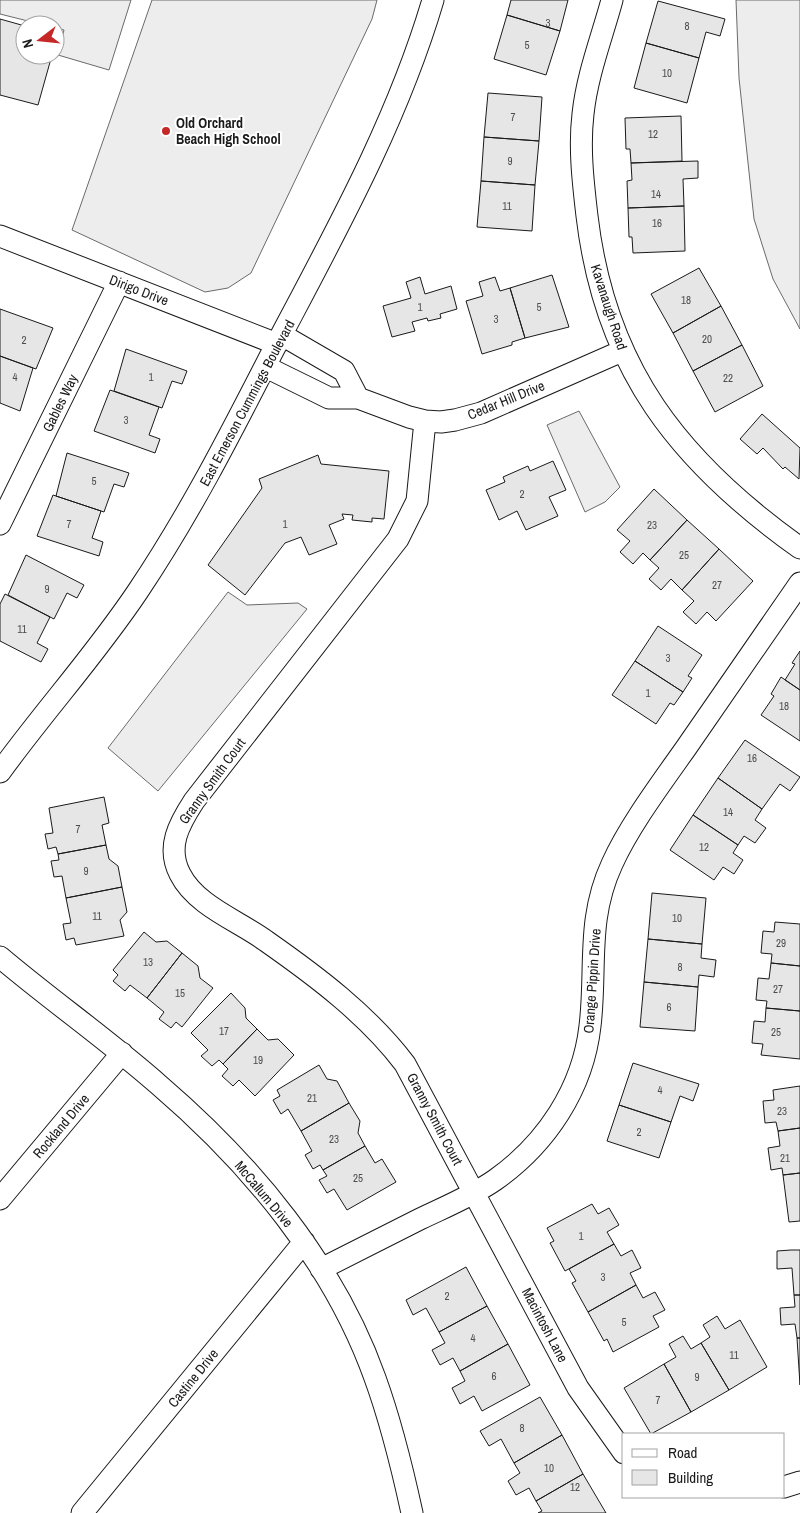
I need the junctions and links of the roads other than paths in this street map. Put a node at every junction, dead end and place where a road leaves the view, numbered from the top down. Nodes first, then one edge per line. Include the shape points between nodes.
1 (433, 0) edge
2 (612, 0) edge
3 (0, 236) edge
4 (119, 282) junction
5 (279, 340) junction
6 (622, 351) junction
7 (266, 367) junction
8 (358, 398) junction
9 (424, 421) junction
10 (0, 524) edge
11 (800, 548) edge
12 (800, 584) edge
13 (0, 772) edge
14 (0, 957) edge
15 (122, 1053) junction
16 (474, 1193) junction
17 (0, 1199) edge
18 (304, 1242) junction
19 (321, 1269) junction
20 (622, 1450) edge
21 (800, 1482) edge
22 (785, 1487) edge
23 (82, 1513) edge
24 (412, 1513) edge

1 - 5 street, East Emerson Cummings Boulevard via 416,54 386,129
2 - 6 street, Kavanaugh Road via 588,85 582,142 584,189 594,260
3 - 4 street, Dirigo Drive
4 - 5 street, Dirigo Drive
4 - 10 street, Gables Way
5 - 7 street, East Emerson Cummings Boulevard
5 - 8 street via 344,372
6 - 9 street, Cedar Hill Drive via 481,412 456,420
6 - 11 street, Kavanaugh Road via 652,404 698,462 750,510
7 - 8 street, Cedar Hill Drive via 329,398
7 - 13 street, East Emerson Cummings Boulevard via 210,473 137,592
8 - 9 street, Cedar Hill Drive
9 - 16 street, Granny Smith Court via 420,483 411,517 366,583 194,801 178,828 174,852 181,876 191,890 301,966 388,1042 405,1064
12 - 16 street, Orange Pippin Drive via 665,778 612,864 595,924 586,1051 567,1099 541,1139 495,1180
14 - 15 street, McCallum Drive
15 - 17 street, Rockland Drive
15 - 18 street, McCallum Drive via 223,1146
16 - 19 street, Orange Pippin Drive
16 - 20 street, Macintosh Lane via 578,1388
18 - 19 street, McCallum Drive
18 - 23 street, Castine Drive
19 - 24 street, McCallum Drive via 375,1377 398,1452
21 - 22 street

